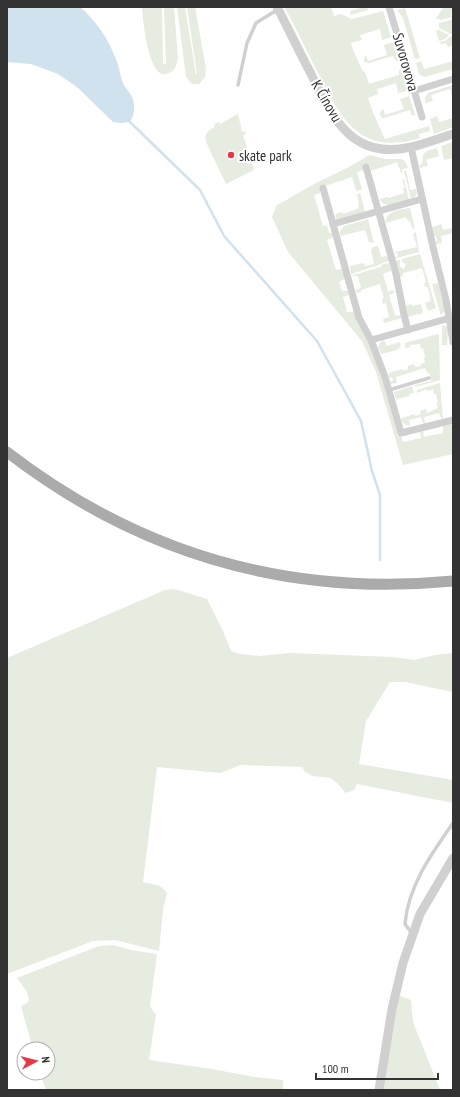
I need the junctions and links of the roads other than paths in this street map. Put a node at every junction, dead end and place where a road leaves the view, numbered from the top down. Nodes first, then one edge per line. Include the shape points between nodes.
1 (389, 7) edge
2 (277, 8) edge
3 (453, 79) edge
4 (238, 85) dead end
5 (414, 91) junction
6 (422, 117) dead end
7 (453, 134) edge
8 (411, 147) junction
9 (366, 167) dead end
10 (322, 188) dead end
11 (422, 199) junction
12 (379, 212) junction
13 (333, 224) junction
14 (450, 318) junction
15 (408, 330) junction
16 (371, 340) junction
17 (453, 342) edge
18 (429, 378) dead end
19 (389, 390) junction
20 (453, 420) edge
21 (7, 452) edge
22 (453, 581) edge
23 (453, 823) edge
24 (453, 858) edge
25 (412, 934) junction
26 (379, 1090) edge

1 - 5 street, Suvorovova
2 - 4 lane via 256,23 247,43
2 - 8 street, K Čínovu via 331,114 342,128 367,146 394,150
3 - 5 street
5 - 6 street, Suvorovova
7 - 8 street, K Čínovu
8 - 11 street
9 - 12 street
10 - 13 street
11 - 12 street
11 - 14 street
12 - 13 street
12 - 15 street
13 - 16 street via 359,318
14 - 15 street
14 - 17 street
15 - 16 street
16 - 19 street
18 - 19 lane
19 - 20 street via 402,433
21 - 22 main road via 62,491 110,518 165,543 216,560 283,576 342,583 387,585
23 - 25 lane via 423,868 414,890 405,924
24 - 25 street via 420,914
25 - 26 street via 396,985

